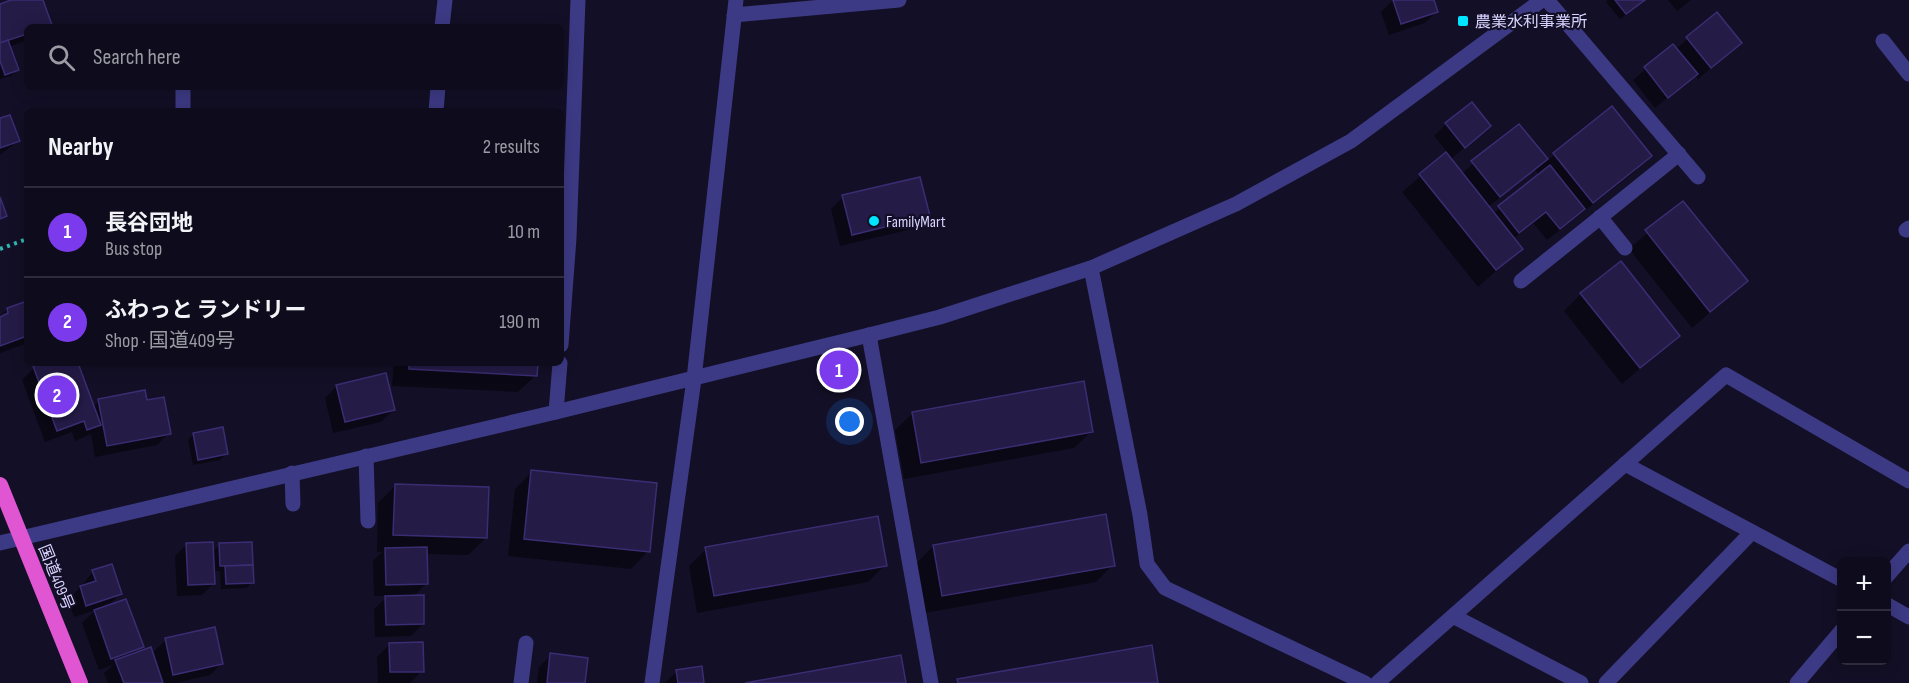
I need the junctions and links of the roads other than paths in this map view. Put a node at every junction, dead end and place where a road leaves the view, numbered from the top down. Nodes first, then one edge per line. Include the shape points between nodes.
1 (445, 0) edge
2 (578, 0) edge
3 (899, 0) edge
4 (1542, 0) edge
5 (1547, 0) edge
6 (735, 8) edge
7 (442, 24) edge
8 (1883, 41) dead end
9 (1909, 74) edge
10 (183, 90) edge
11 (438, 90) edge
12 (183, 108) edge
13 (436, 108) edge
14 (1679, 154) junction
15 (1698, 177) dead end
16 (1600, 217) junction
17 (565, 238) edge
18 (1625, 248) dead end
19 (564, 265) edge
20 (1091, 268) junction
21 (1521, 281) dead end
22 (869, 335) junction
23 (560, 366) edge
24 (694, 379) junction
25 (556, 412) junction
26 (366, 456) junction
27 (1625, 464) junction
28 (292, 473) junction
29 (1909, 481) edge
30 (0, 485) edge
31 (293, 504) dead end
32 (368, 521) dead end
33 (1752, 532) junction
34 (21, 538) junction
35 (0, 543) edge
36 (1909, 551) edge
37 (1891, 572) edge
38 (1837, 577) edge
39 (1891, 606) edge
40 (1452, 616) junction
41 (1909, 616) edge
42 (1837, 636) edge
43 (526, 643) dead end
44 (80, 683) edge
45 (521, 683) edge
46 (652, 683) edge
47 (932, 683) edge
48 (1365, 683) edge
49 (1377, 683) edge
50 (1581, 683) edge
51 (1606, 683) edge
52 (1797, 683) edge

1 - 7 street
2 - 17 street
3 - 6 street
4 - 20 street via 1351,141 1236,204
5 - 14 street
6 - 24 street
8 - 9 street
10 - 12 street
11 - 13 street
14 - 15 street
14 - 16 street
16 - 18 street
16 - 21 street
17 - 19 street
20 - 22 street via 940,317
20 - 48 street via 1140,515 1146,564 1165,588
22 - 24 street
22 - 47 street
23 - 25 street
24 - 25 street
24 - 46 street
25 - 26 street
26 - 28 street
26 - 32 street
27 - 29 street via 1726,375
27 - 33 street
27 - 40 street
28 - 31 street
28 - 34 street
30 - 34 highway, 国道409号
33 - 38 street
33 - 51 street
34 - 35 street
34 - 44 highway, 国道409号
36 - 37 street
39 - 41 street
40 - 49 street
40 - 50 street
42 - 52 street
43 - 45 street

